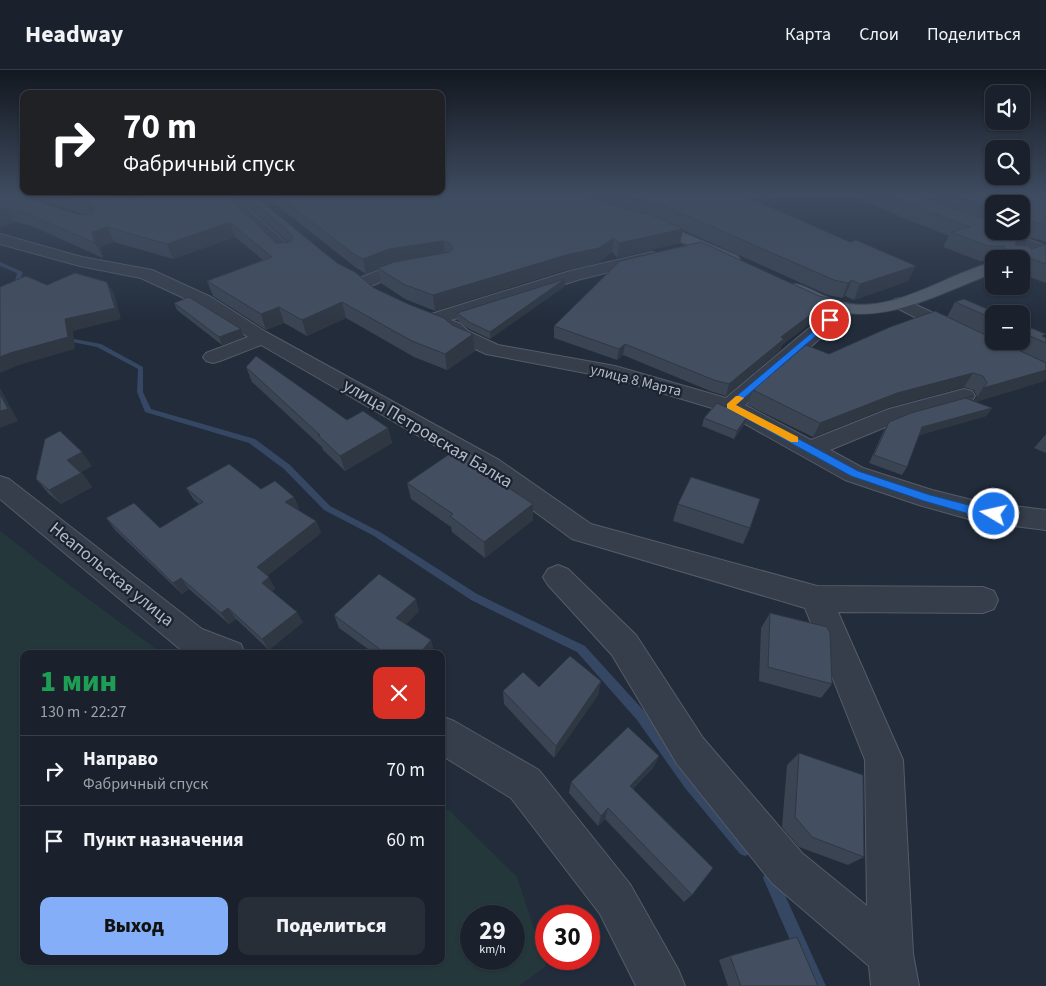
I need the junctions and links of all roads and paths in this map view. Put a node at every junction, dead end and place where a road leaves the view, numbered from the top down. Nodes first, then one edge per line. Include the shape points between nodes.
1 (271, 238) edge
2 (684, 238) edge
3 (1011, 238) edge
4 (0, 240) edge
5 (703, 245) junction
6 (1044, 249) edge
7 (288, 253) edge
8 (1030, 254) edge
9 (428, 264) edge
10 (743, 264) edge
11 (985, 270) edge
12 (785, 284) edge
13 (384, 298) edge
14 (901, 303) junction
15 (844, 308) junction
16 (263, 338) junction
17 (978, 341) edge
18 (213, 357) dead end
19 (964, 396) edge
20 (730, 406) junction
21 (812, 449) junction
22 (0, 485) edge
23 (1046, 520) edge
24 (558, 576) dead end
25 (817, 599) junction
26 (983, 600) dead end
27 (219, 650) edge
28 (445, 736) edge
29 (892, 970) edge
30 (661, 986) edge

1 - 7 street
2 - 5 main road
3 - 6 street
4 - 16 street, улица Петровская Балка via 146,274 205,301
5 - 10 main road
5 - 20 street, улица 8 Марта via 426,316 493,350 615,372
6 - 8 main road
9 - 13 street via 356,278
11 - 14 main road
12 - 15 main road
14 - 15 main road via 875,309
14 - 17 street
15 - 20 street
16 - 18 street
16 - 25 street, улица Петровская Балка via 490,466 582,532
19 - 21 street via 897,414
20 - 21 street, улица 8 Марта
21 - 23 street, улица 8 Марта via 854,474 928,498 976,512
22 - 27 street, Неапольская улица via 190,639
24 - 29 street via 624,644 690,751 787,868
25 - 26 street, улица Петровская Балка
25 - 29 street via 884,760
28 - 30 street via 525,784 615,899

